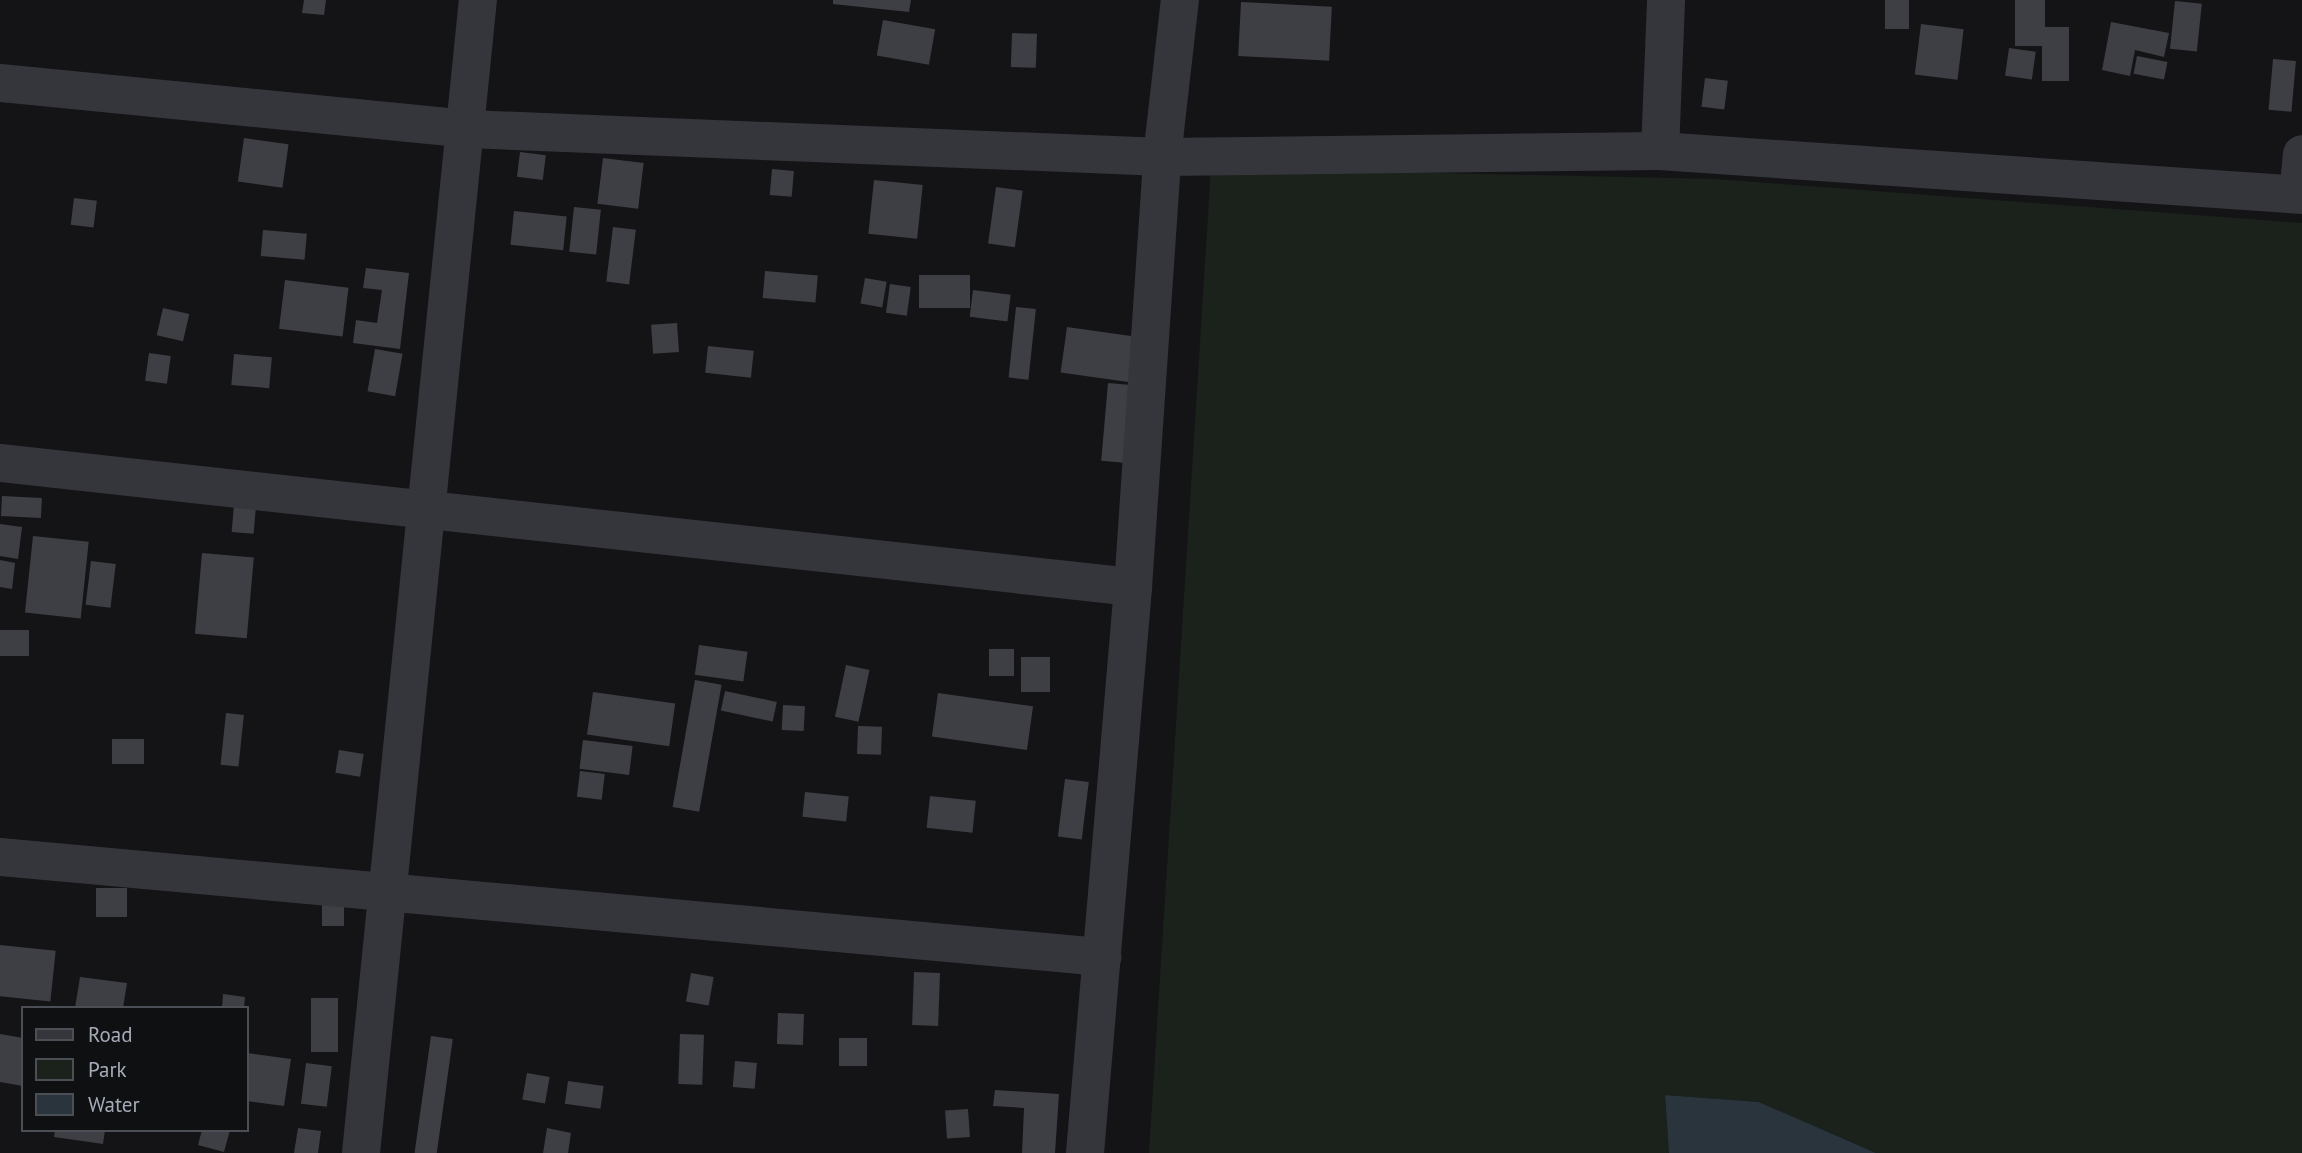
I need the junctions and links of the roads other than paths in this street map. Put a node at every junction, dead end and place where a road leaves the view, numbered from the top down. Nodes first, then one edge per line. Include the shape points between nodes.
1 (478, 0) edge
2 (1180, 0) edge
3 (1666, 0) edge
4 (0, 83) edge
5 (468, 129) junction
6 (1661, 151) junction
7 (2302, 154) edge
8 (1162, 157) junction
9 (2300, 195) edge
10 (0, 463) edge
11 (429, 509) junction
12 (1133, 587) junction
13 (0, 857) edge
14 (388, 890) junction
15 (1102, 957) junction
16 (361, 1153) edge
17 (1085, 1153) edge

1 - 5 street
2 - 8 street
3 - 6 street
4 - 5 street
5 - 8 street
5 - 11 street
6 - 8 street
6 - 9 street
7 - 9 street
8 - 12 street
10 - 11 street
11 - 12 street
11 - 14 street
12 - 15 street
13 - 14 street
14 - 15 street
14 - 16 street
15 - 17 street

